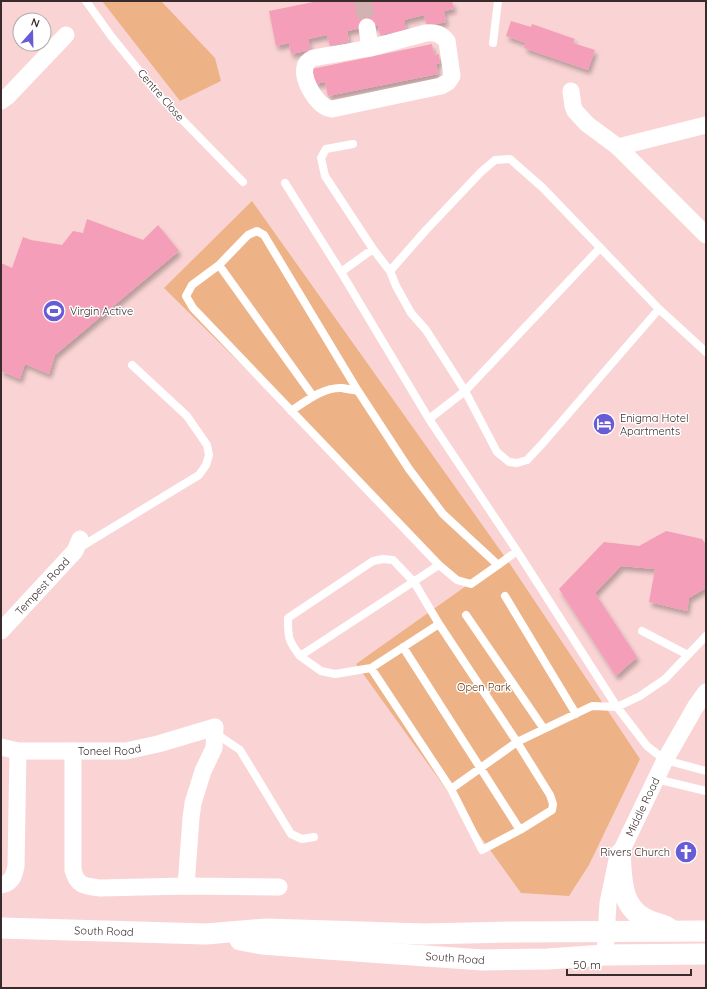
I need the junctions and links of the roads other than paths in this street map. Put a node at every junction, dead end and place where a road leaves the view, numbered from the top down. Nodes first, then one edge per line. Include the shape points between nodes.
1 (86, 1) edge
2 (498, 1) edge
3 (367, 27) tunnel mouth
4 (66, 35) dead end
5 (493, 43) dead end
6 (370, 48) junction
7 (572, 91) dead end
8 (1, 101) edge
9 (706, 125) edge
10 (353, 144) dead end
11 (618, 147) junction
12 (244, 182) dead end
13 (285, 183) dead end
14 (706, 235) edge
15 (600, 248) junction
16 (373, 249) junction
17 (219, 265) junction
18 (341, 272) junction
19 (390, 272) junction
20 (659, 309) junction
21 (706, 352) edge
22 (132, 365) dead end
23 (358, 391) junction
24 (465, 391) junction
25 (313, 396) junction
26 (291, 410) junction
27 (430, 419) junction
28 (78, 545) joint
29 (517, 551) junction
30 (439, 565) junction
31 (498, 565) junction
32 (414, 582) junction
33 (505, 596) dead end
34 (466, 615) dead end
35 (439, 624) junction
36 (1, 631) edge
37 (642, 631) dead end
38 (706, 636) edge
39 (403, 647) junction
40 (688, 655) junction
41 (300, 656) junction
42 (371, 668) junction
43 (706, 692) edge
44 (617, 707) junction
45 (576, 714) junction
46 (544, 729) junction
47 (215, 730) junction
48 (517, 742) junction
49 (1, 747) edge
50 (18, 751) junction
51 (73, 751) junction
52 (665, 760) junction
53 (480, 767) junction
54 (706, 771) edge
55 (656, 779) junction
56 (451, 789) junction
57 (706, 791) edge
58 (520, 830) junction
59 (314, 837) dead end
60 (620, 854) junction
61 (1, 884) edge
62 (186, 886) junction
63 (279, 887) dead end
64 (1, 928) edge
65 (677, 931) junction
66 (706, 931) edge
67 (605, 932) junction
68 (206, 934) junction
69 (706, 954) edge
70 (605, 955) junction

1 - 12 lane, Centre Close via 162,99
2 - 5 lane
3 - 6 street
4 - 8 street
6 - 6 street via 426,33 438,33 447,42 452,76 441,86 332,109 321,104 308,84 304,68 308,61 316,57
7 - 11 street via 575,111
9 - 11 street
10 - 16 lane via 326,149 321,158 325,176
11 - 14 street
13 - 18 lane
15 - 19 lane via 543,188 510,159 495,160 426,230
15 - 20 lane
15 - 24 lane
16 - 18 lane
16 - 19 lane
17 - 23 lane via 248,235 257,231 264,235
17 - 25 lane
17 - 26 lane via 192,285 186,296 193,308
18 - 27 lane
19 - 24 lane via 411,313 426,330
20 - 21 lane
20 - 24 lane via 526,460 509,462 497,452
22 - 28 lane via 187,416 206,445 209,455 199,475
23 - 25 lane via 342,388
23 - 31 lane via 409,469 443,514
24 - 27 lane
25 - 26 lane
26 - 30 lane
27 - 29 lane
28 - 36 street, Tempest Road
29 - 31 lane
29 - 44 lane
30 - 31 lane via 457,580 471,584
30 - 32 lane
32 - 35 lane
32 - 41 lane
32 - 41 lane via 393,560 373,561 288,618 288,636
33 - 45 lane
34 - 46 lane
35 - 39 lane
35 - 48 lane
37 - 40 lane
38 - 40 lane
39 - 42 lane
39 - 53 lane
40 - 44 lane via 665,679 640,696
41 - 42 lane via 321,671 335,674
42 - 56 lane
43 - 52 street, Middle Road
44 - 45 lane via 592,706
44 - 52 lane via 647,746
45 - 46 lane
46 - 48 lane
47 - 51 street, Toneel Road via 126,751
47 - 59 lane via 240,750 291,834 302,839
47 - 62 street via 214,748 203,771 193,803
48 - 53 lane
48 - 58 lane via 553,804 552,810
49 - 50 street, Toneel Road
50 - 51 street, Toneel Road
50 - 61 street via 16,866 13,878
51 - 62 street via 73,870 79,884 100,888
52 - 54 lane
52 - 55 street, Middle Road
53 - 56 lane
53 - 58 lane
55 - 57 lane
55 - 60 street, Middle Road
56 - 58 lane via 482,850
60 - 65 street via 623,888 632,908 644,918
60 - 67 street, Middle Road via 608,903
62 - 63 street
64 - 68 street, South Road
65 - 66 street, South Road
65 - 67 street, South Road
67 - 68 street, South Road via 424,934 266,929
67 - 70 street, Middle Road
68 - 70 street, South Road via 262,944 483,960
69 - 70 street, South Road

